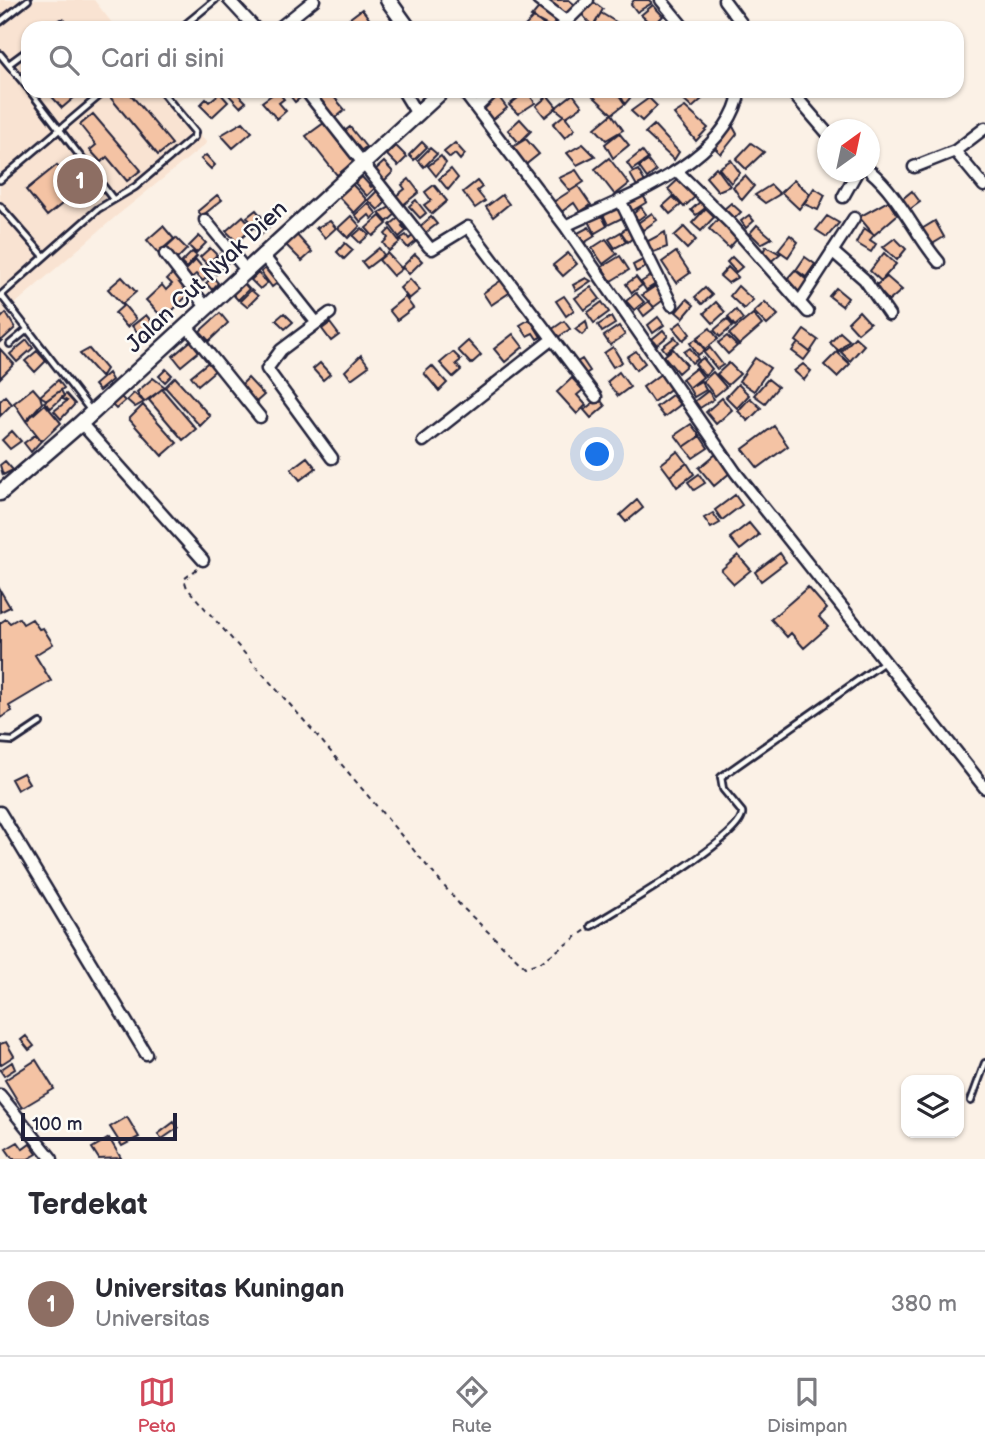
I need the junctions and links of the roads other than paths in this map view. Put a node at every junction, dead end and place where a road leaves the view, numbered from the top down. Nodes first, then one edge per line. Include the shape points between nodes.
1 (28, 0) edge
2 (215, 0) edge
3 (229, 0) edge
4 (314, 0) edge
5 (388, 0) edge
6 (538, 0) edge
7 (588, 0) edge
8 (661, 0) edge
9 (724, 0) edge
10 (190, 21) edge
11 (248, 21) edge
12 (288, 21) edge
13 (403, 21) edge
14 (560, 21) edge
15 (568, 21) edge
16 (678, 21) edge
17 (740, 21) edge
18 (0, 22) edge
19 (0, 54) edge
20 (21, 55) edge
21 (9, 64) junction
22 (21, 79) edge
23 (36, 98) edge
24 (97, 98) edge
25 (167, 98) edge
26 (311, 98) edge
27 (407, 98) edge
28 (434, 98) edge
29 (468, 98) edge
30 (487, 98) edge
31 (738, 98) edge
32 (797, 98) edge
33 (476, 108) junction
34 (416, 114) junction
35 (817, 121) edge
36 (985, 128) edge
37 (61, 129) junction
38 (955, 151) junction
39 (360, 164) junction
40 (914, 167) dead end
41 (678, 172) junction
42 (0, 180) edge
43 (880, 181) edge
44 (851, 182) edge
45 (984, 186) edge
46 (843, 197) dead end
47 (113, 199) junction
48 (620, 200) junction
49 (0, 206) edge
50 (854, 218) dead end
51 (205, 220) dead end
52 (565, 226) junction
53 (832, 251) junction
54 (165, 254) dead end
55 (262, 254) junction
56 (44, 257) junction
57 (939, 262) dead end
58 (247, 270) junction
59 (0, 296) edge
60 (799, 303) junction
61 (672, 305) dead end
62 (206, 307) junction
63 (808, 312) dead end
64 (330, 313) dead end
65 (889, 315) dead end
66 (316, 322) junction
67 (186, 325) junction
68 (28, 329) junction
69 (551, 340) junction
70 (10, 344) dead end
71 (596, 397) dead end
72 (92, 413) junction
73 (260, 417) dead end
74 (81, 423) junction
75 (423, 441) dead end
76 (332, 458) dead end
77 (0, 493) edge
78 (203, 560) road end
79 (885, 662) junction
80 (40, 723) dead end
81 (0, 740) edge
82 (985, 788) edge
83 (0, 812) edge
84 (592, 926) road end
85 (146, 1054) dead end
86 (985, 1063) edge
87 (0, 1096) edge
88 (971, 1101) dead end
89 (50, 1158) edge

1 - 18 lane
2 - 10 lane
3 - 11 street
4 - 12 street
5 - 13 street
6 - 14 street
7 - 15 street
8 - 16 street
9 - 17 street
19 - 21 lane
20 - 21 lane
21 - 22 lane
23 - 37 lane
24 - 37 lane
25 - 47 lane via 196,135 135,187
26 - 39 street
27 - 34 street
28 - 34 street, Jalan Cut Nyak Dien
29 - 33 street
30 - 33 street
31 - 41 street via 714,139
32 - 35 street
33 - 52 street
34 - 39 street, Jalan Cut Nyak Dien
36 - 38 street
37 - 42 lane
37 - 47 lane
38 - 40 street
38 - 45 street
39 - 55 street, Jalan Cut Nyak Dien
39 - 69 street via 430,248 468,228
41 - 48 street
41 - 60 street via 731,224
43 - 57 street via 900,202 914,232
44 - 46 street
47 - 56 lane
48 - 52 street
48 - 61 street
49 - 56 lane
50 - 53 street
51 - 58 street
52 - 79 street via 736,473
53 - 60 street
53 - 65 street via 864,279
54 - 62 street
55 - 58 street, Jalan Cut Nyak Dien
55 - 66 street
56 - 59 lane
58 - 62 street, Jalan Cut Nyak Dien
59 - 68 lane
60 - 63 street
62 - 67 street, Jalan Cut Nyak Dien
64 - 66 street
66 - 76 street via 281,350 267,369
67 - 72 street, Jalan Cut Nyak Dien
67 - 73 street
68 - 70 lane
68 - 72 lane
69 - 71 street
69 - 75 street
72 - 74 street, Jalan Cut Nyak Dien
74 - 77 street, Jalan Cut Nyak Dien
74 - 78 street
79 - 82 street
79 - 84 lane via 721,777 723,789 742,812 740,823 708,852
80 - 81 lane via 13,740
83 - 85 street
86 - 88 lane
87 - 89 street

